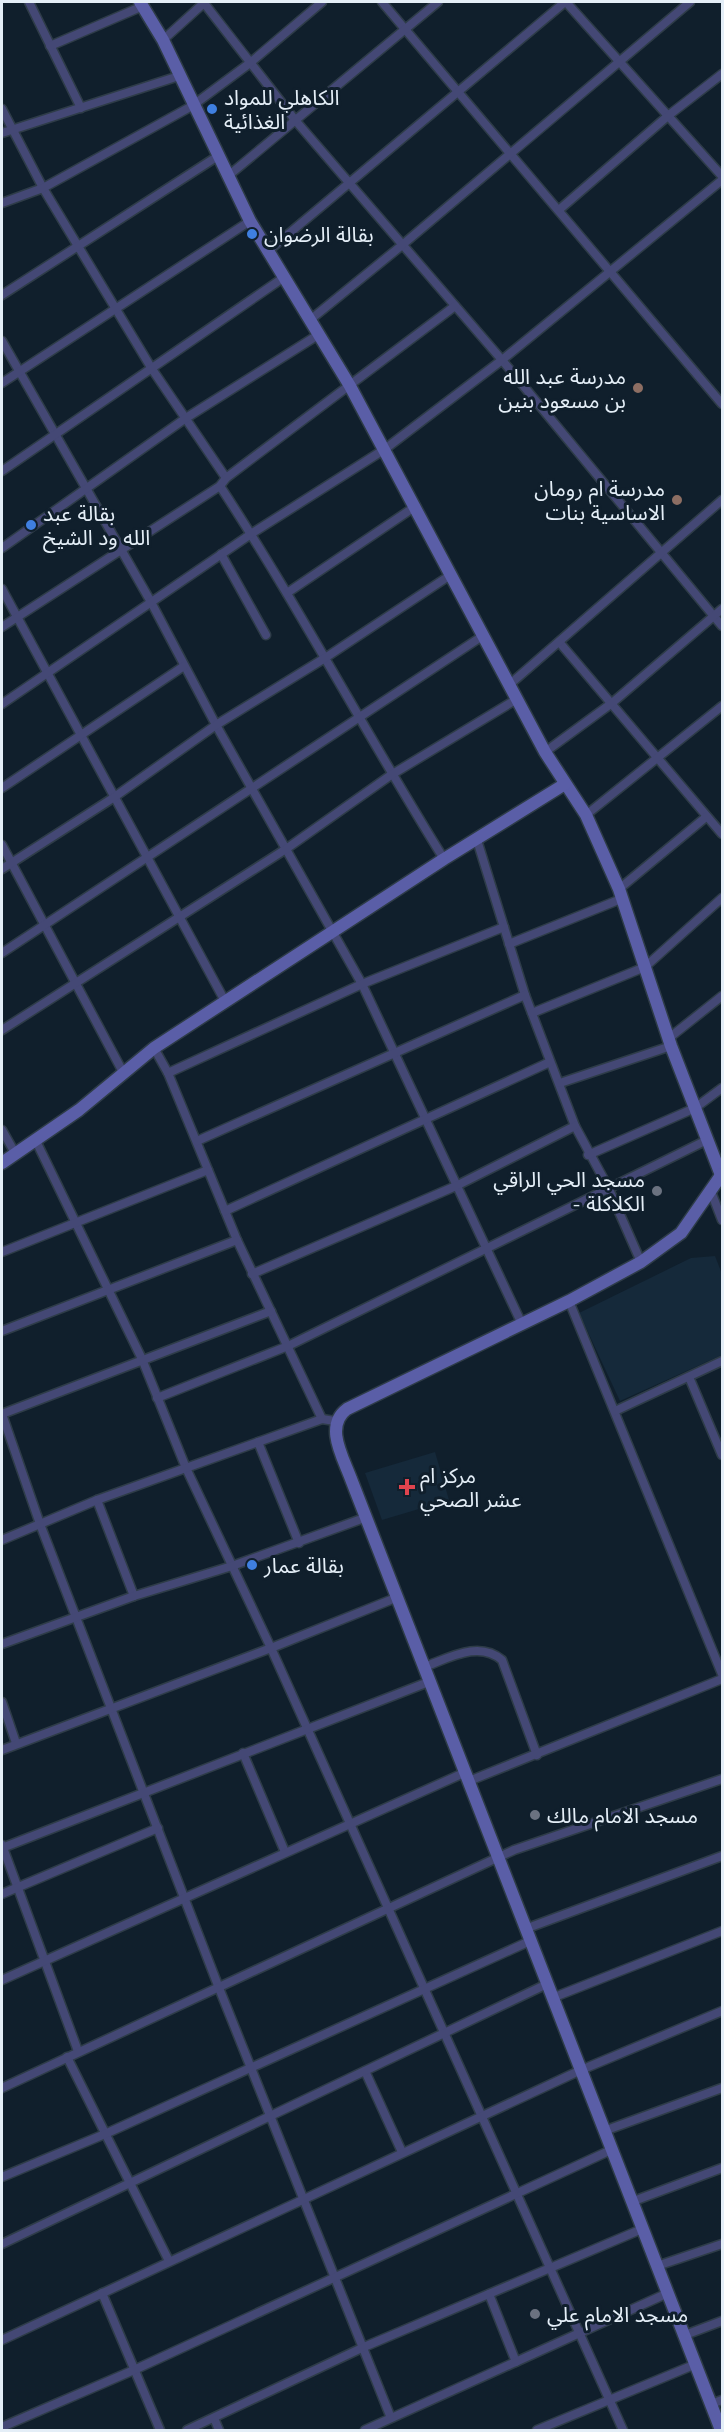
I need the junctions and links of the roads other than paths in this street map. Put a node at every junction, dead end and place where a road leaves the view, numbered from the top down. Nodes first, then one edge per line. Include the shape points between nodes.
1 (29, 2) edge
2 (205, 2) edge
3 (322, 2) edge
4 (382, 2) edge
5 (438, 2) edge
6 (565, 2) edge
7 (690, 2) edge
8 (142, 4) edge
9 (407, 29) junction
10 (163, 40) junction
11 (50, 46) junction
12 (250, 63) junction
13 (618, 63) junction
14 (723, 74) edge
15 (179, 76) junction
16 (459, 91) junction
17 (192, 105) junction
18 (81, 108) junction
19 (2, 109) edge
20 (669, 115) junction
21 (295, 120) junction
22 (13, 130) junction
23 (2, 133) edge
24 (512, 153) junction
25 (218, 156) junction
26 (228, 176) junction
27 (723, 178) edge
28 (348, 183) junction
29 (44, 188) junction
30 (2, 202) edge
31 (560, 209) junction
32 (250, 221) junction
33 (78, 246) junction
34 (401, 246) junction
35 (267, 252) junction
36 (612, 271) junction
37 (283, 278) junction
38 (2, 295) edge
39 (455, 306) junction
40 (116, 307) junction
41 (310, 320) junction
42 (318, 335) junction
43 (2, 341) edge
44 (502, 360) junction
45 (152, 369) junction
46 (19, 370) junction
47 (2, 383) edge
48 (350, 386) junction
49 (723, 404) edge
50 (186, 418) junction
51 (56, 436) junction
52 (385, 449) junction
53 (2, 471) edge
54 (226, 478) junction
55 (220, 486) junction
56 (87, 490) junction
57 (723, 500) edge
58 (416, 506) junction
59 (251, 534) junction
60 (2, 548) edge
61 (121, 552) junction
62 (662, 553) junction
63 (221, 554) junction
64 (452, 574) junction
65 (2, 589) edge
66 (287, 593) junction
67 (151, 602) junction
68 (723, 609) edge
69 (714, 616) junction
70 (17, 618) junction
71 (723, 626) edge
72 (2, 627) edge
73 (266, 635) dead end
74 (484, 635) junction
75 (560, 643) junction
76 (325, 658) junction
77 (184, 666) junction
78 (46, 675) junction
79 (509, 685) junction
80 (517, 699) junction
81 (612, 703) junction
82 (2, 704) edge
83 (723, 706) edge
84 (358, 716) junction
85 (216, 725) junction
86 (80, 735) junction
87 (545, 752) junction
88 (658, 758) junction
89 (391, 775) junction
90 (565, 784) junction
91 (2, 788) edge
92 (252, 788) junction
93 (113, 798) junction
94 (586, 815) junction
95 (706, 817) junction
96 (723, 834) edge
97 (477, 840) junction
98 (2, 845) edge
99 (286, 849) junction
100 (148, 858) junction
101 (444, 859) junction
102 (11, 862) junction
103 (2, 869) edge
104 (620, 894) junction
105 (723, 898) edge
106 (179, 918) junction
107 (45, 925) junction
108 (504, 927) junction
109 (333, 933) junction
110 (509, 944) junction
111 (2, 953) edge
112 (645, 967) junction
113 (75, 984) junction
114 (362, 984) junction
115 (525, 995) junction
116 (723, 996) edge
117 (226, 1003) junction
118 (532, 1013) junction
119 (2, 1029) edge
120 (670, 1042) junction
121 (154, 1048) junction
122 (395, 1052) junction
123 (550, 1062) junction
124 (168, 1073) junction
125 (124, 1074) junction
126 (560, 1083) junction
127 (723, 1088) edge
128 (695, 1108) junction
129 (424, 1120) junction
130 (574, 1126) junction
131 (2, 1130) edge
132 (35, 1139) junction
133 (707, 1140) junction
134 (197, 1141) junction
135 (15, 1154) junction
136 (588, 1155) junction
137 (2, 1163) edge
138 (208, 1170) junction
139 (722, 1174) edge
140 (456, 1186) junction
141 (608, 1187) junction
142 (710, 1189) junction
143 (225, 1211) junction
144 (723, 1220) edge
145 (74, 1223) junction
146 (237, 1240) junction
147 (488, 1249) junction
148 (2, 1252) edge
149 (641, 1262) junction
150 (252, 1274) junction
151 (110, 1290) junction
152 (569, 1301) junction
153 (271, 1311) junction
154 (521, 1322) junction
155 (2, 1331) edge
156 (288, 1346) junction
157 (142, 1359) junction
158 (723, 1362) edge
159 (689, 1377) junction
160 (157, 1398) junction
161 (615, 1411) junction
162 (2, 1414) edge
163 (322, 1419) junction
164 (335, 1421) junction
165 (258, 1442) junction
166 (723, 1455) edge
167 (186, 1468) junction
168 (97, 1500) junction
169 (367, 1517) junction
170 (40, 1524) junction
171 (2, 1540) edge
172 (299, 1543) junction
173 (232, 1566) junction
174 (134, 1596) junction
175 (398, 1597) junction
176 (77, 1616) junction
177 (2, 1644) edge
178 (271, 1648) junction
179 (424, 1667) junction
180 (723, 1674) edge
181 (723, 1679) edge
182 (431, 1681) junction
183 (2, 1702) edge
184 (112, 1707) junction
185 (306, 1728) junction
186 (16, 1743) junction
187 (2, 1750) edge
188 (243, 1754) junction
189 (537, 1755) junction
190 (468, 1776) junction
191 (723, 1779) edge
192 (145, 1792) junction
193 (349, 1824) junction
194 (158, 1828) junction
195 (2, 1847) edge
196 (285, 1852) junction
197 (723, 1856) edge
198 (498, 1857) junction
199 (16, 1888) junction
200 (2, 1894) edge
201 (184, 1897) junction
202 (388, 1909) junction
203 (525, 1929) junction
204 (723, 1931) edge
205 (530, 1941) junction
206 (44, 1962) junction
207 (2, 1980) edge
208 (547, 1984) junction
209 (219, 1988) junction
210 (424, 1990) junction
211 (552, 1998) junction
212 (723, 2011) edge
213 (444, 2033) junction
214 (78, 2051) junction
215 (67, 2057) junction
216 (251, 2068) junction
217 (581, 2070) junction
218 (365, 2071) junction
219 (2, 2088) edge
220 (723, 2088) edge
221 (270, 2117) junction
222 (480, 2117) junction
223 (604, 2131) junction
224 (105, 2134) junction
225 (612, 2150) junction
226 (402, 2152) junction
227 (723, 2168) edge
228 (2, 2177) edge
229 (130, 2185) junction
230 (516, 2195) junction
231 (303, 2199) junction
232 (631, 2202) junction
233 (642, 2229) junction
234 (2, 2244) edge
235 (723, 2244) edge
236 (169, 2261) junction
237 (657, 2266) junction
238 (549, 2269) junction
239 (336, 2277) junction
240 (102, 2293) junction
241 (668, 2293) junction
242 (489, 2294) junction
243 (723, 2321) edge
244 (579, 2334) junction
245 (685, 2335) junction
246 (2, 2340) edge
247 (364, 2347) junction
248 (516, 2362) junction
249 (696, 2364) junction
250 (134, 2370) junction
251 (609, 2399) junction
252 (717, 2402) edge
253 (214, 2418) junction
254 (391, 2418) junction
255 (2, 2427) edge
256 (160, 2430) edge
257 (187, 2430) edge
258 (219, 2430) edge
259 (365, 2430) edge
260 (537, 2430) edge
261 (623, 2430) edge
262 (721, 2430) edge

1 - 11 street
2 - 10 street
2 - 12 street
3 - 12 street
4 - 9 street
5 - 9 street
6 - 13 street
6 - 16 street
7 - 13 street
8 - 10 street
8 - 11 street
9 - 16 street
9 - 21 street
10 - 15 street
11 - 18 street
12 - 17 street
12 - 21 street
13 - 20 street
13 - 24 street
14 - 20 street
15 - 17 street
15 - 18 street
16 - 24 street
16 - 28 street
17 - 25 street
17 - 29 street
18 - 22 street
19 - 22 street
20 - 27 street
20 - 31 street
21 - 26 street
21 - 28 street
22 - 23 street
22 - 29 street
24 - 31 street
24 - 34 street
25 - 26 street
25 - 33 street
26 - 32 street
27 - 36 street
28 - 34 street
28 - 35 street
29 - 30 street
29 - 33 street
31 - 36 street
32 - 35 street
32 - 40 street
33 - 38 street
33 - 40 street
34 - 39 street
34 - 41 street
35 - 37 street
36 - 44 street
36 - 49 street
37 - 41 street
37 - 45 street
39 - 44 street
39 - 48 street
40 - 45 street
40 - 46 street
41 - 42 street
42 - 48 street
42 - 50 street
43 - 46 street
44 - 52 street
44 - 62 street
45 - 50 street
45 - 51 street
46 - 47 street
46 - 51 street
48 - 52 street
48 - 54 street
50 - 54 street
50 - 56 street
51 - 53 street
51 - 56 street
52 - 58 street
52 - 59 street
54 - 55 street
55 - 59 street
55 - 61 street
56 - 60 street
56 - 61 street
57 - 62 street
58 - 64 street
58 - 66 street
59 - 63 street
59 - 66 street
61 - 67 street
61 - 70 street
62 - 69 street
62 - 75 street
63 - 67 street
63 - 73 street
64 - 74 street
64 - 76 street
65 - 70 street
66 - 76 street
67 - 77 street
67 - 78 street
68 - 69 street
69 - 71 street
69 - 81 street
70 - 72 street
70 - 78 street
74 - 79 street
74 - 84 street
75 - 79 street
75 - 81 street
76 - 84 street
76 - 85 street
77 - 85 street
77 - 86 street
78 - 82 street
78 - 86 street
79 - 80 street
80 - 87 street
80 - 89 street
81 - 87 street
81 - 88 street
83 - 88 street
84 - 89 street
84 - 92 street
85 - 92 street
85 - 93 street
86 - 91 street
86 - 93 street
87 - 90 street
88 - 94 street
88 - 95 street
89 - 99 street
89 - 101 street
90 - 94 street
90 - 97 street
92 - 99 street
92 - 100 street
93 - 100 street
93 - 102 street
94 - 104 street
95 - 96 street
95 - 104 street
97 - 101 street
97 - 108 street
98 - 102 street
99 - 106 street
99 - 109 street
100 - 106 street
100 - 107 street
101 - 109 street
102 - 103 street
102 - 107 street
104 - 110 street
104 - 112 street
105 - 112 street
106 - 113 street
106 - 117 street
107 - 111 street
107 - 113 street
108 - 110 street
108 - 114 street
109 - 114 street
109 - 117 street
110 - 115 street
112 - 118 street
112 - 120 street
113 - 119 street
113 - 125 street
114 - 122 street
114 - 124 street
115 - 118 street
115 - 122 street
116 - 120 street
117 - 121 street
118 - 123 street
120 - 126 street
120 - 128 street
121 - 124 street
121 - 125 street
122 - 129 street
122 - 134 street
123 - 126 street
123 - 129 street
124 - 134 street
125 - 132 street
126 - 130 street
127 - 128 street
128 - 133 street
128 - 136 street
129 - 140 street
129 - 143 street
130 - 136 street
130 - 140 street
131 - 135 street
132 - 135 street
132 - 145 street
133 - 139 street
133 - 141 street
134 - 138 street
135 - 137 street
136 - 141 street
138 - 143 street
138 - 145 street
139 - 142 street
140 - 147 street
140 - 150 street
141 - 147 street
141 - 149 street
142 - 144 street
142 - 149 street via 681,1233
143 - 146 street
145 - 148 street
145 - 151 street
146 - 150 street
146 - 151 street
147 - 154 street
147 - 156 street
149 - 152 street
150 - 153 street
151 - 155 street
151 - 157 street
152 - 154 street
152 - 161 street
153 - 156 street
153 - 157 street
154 - 164 street via 346,1409
156 - 160 street
156 - 163 street
157 - 160 street
157 - 162 street
158 - 159 street
159 - 161 street
159 - 166 street
160 - 167 street
161 - 180 street
162 - 170 street
163 - 164 street
163 - 165 street
164 - 169 street via 340,1448
165 - 167 street
165 - 172 street
167 - 168 street
167 - 173 street
168 - 170 street
168 - 174 street
169 - 172 street
169 - 175 street
170 - 171 street
170 - 176 street
172 - 173 street
173 - 174 street
173 - 178 street
174 - 176 street
175 - 178 street
175 - 179 street
176 - 177 street
176 - 184 street
178 - 184 street
178 - 185 street
179 - 182 street
179 - 189 street via 484,1649 493,1652 502,1660
181 - 189 street
182 - 185 street
182 - 190 street
183 - 186 street
184 - 186 street
184 - 192 street
185 - 188 street
185 - 193 street
186 - 187 street
188 - 192 street
188 - 196 street
189 - 190 street
190 - 193 street
190 - 198 street
191 - 198 street
192 - 194 street
192 - 195 street
193 - 196 street
193 - 202 street
194 - 199 street
194 - 201 street
195 - 199 street
196 - 201 street
197 - 203 street
198 - 202 street
198 - 203 street
199 - 200 street
199 - 206 street
201 - 206 street
201 - 209 street
202 - 209 street
202 - 210 street
203 - 205 street
204 - 211 street
205 - 208 street
205 - 210 street
206 - 207 street
206 - 214 street
208 - 211 street
208 - 213 street
209 - 214 street
209 - 216 street
210 - 213 street
210 - 216 street
211 - 217 street
212 - 217 street
213 - 218 street
213 - 222 street
214 - 215 street
215 - 219 street
215 - 224 street
216 - 221 street
216 - 224 street
217 - 222 street
217 - 223 street
218 - 221 street
218 - 226 street
220 - 223 street
221 - 229 street
221 - 231 street
222 - 226 street
222 - 230 street
223 - 225 street
224 - 228 street
224 - 229 street
225 - 230 street
225 - 232 street
226 - 231 street
227 - 232 street
229 - 234 street
229 - 236 street
230 - 238 street
230 - 239 street
231 - 236 street
231 - 239 street
232 - 233 street
233 - 237 street
233 - 238 street
235 - 237 street
236 - 240 street
237 - 241 street
238 - 242 street
238 - 244 street
239 - 247 street
239 - 250 street
240 - 246 street
240 - 250 street
241 - 244 street
241 - 245 street
242 - 247 street
242 - 248 street
243 - 245 street
244 - 248 street
244 - 251 street
245 - 249 street
247 - 253 street
247 - 254 street
248 - 254 street
249 - 251 street
249 - 252 street
250 - 255 street
250 - 256 street
251 - 260 street
251 - 261 street
252 - 262 street
253 - 257 street
253 - 258 street
254 - 259 street

